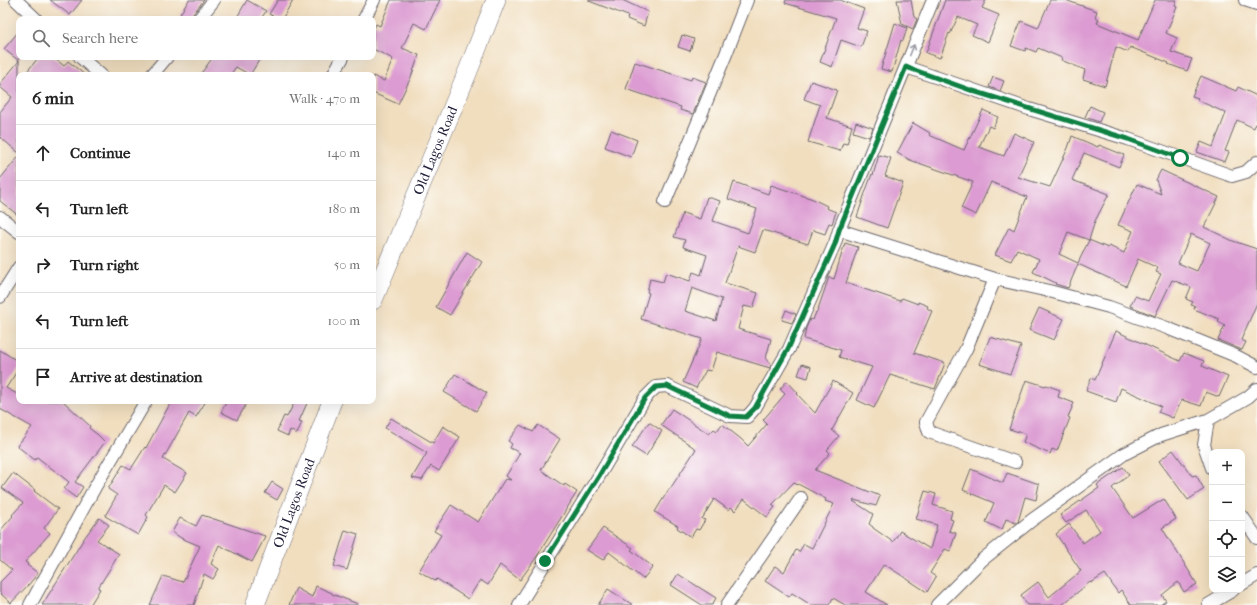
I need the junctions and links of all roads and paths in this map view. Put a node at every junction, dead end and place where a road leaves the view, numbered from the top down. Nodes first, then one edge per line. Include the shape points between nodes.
1 (16, 0) edge
2 (214, 0) edge
3 (374, 0) edge
4 (496, 0) edge
5 (747, 0) edge
6 (933, 0) edge
7 (1245, 0) edge
8 (1257, 4) edge
9 (33, 16) edge
10 (201, 16) edge
11 (366, 16) edge
12 (84, 60) edge
13 (164, 60) edge
14 (341, 60) edge
15 (906, 67) junction
16 (98, 72) edge
17 (154, 72) edge
18 (335, 72) edge
19 (1257, 162) edge
20 (665, 202) dead end
21 (0, 217) edge
22 (16, 230) edge
23 (839, 230) junction
24 (16, 272) edge
25 (996, 278) junction
26 (376, 293) edge
27 (0, 297) edge
28 (1257, 367) edge
29 (1257, 389) edge
30 (144, 404) edge
31 (331, 404) edge
32 (1208, 420) junction
33 (1209, 459) edge
34 (1015, 462) dead end
35 (801, 498) dead end
36 (1245, 520) edge
37 (1257, 538) edge
38 (1257, 576) edge
39 (1245, 582) edge
40 (1228, 593) edge
41 (30, 605) edge
42 (255, 605) edge
43 (519, 605) edge
44 (727, 605) edge
45 (937, 605) edge
46 (1208, 605) edge

1 - 9 street
2 - 10 street
3 - 11 street
4 - 26 main road, Old Lagos Road
5 - 20 street
15 -> 6 street
7 - 8 street
12 - 16 street
13 - 17 street
14 - 18 street
15 - 19 street via 1128,139 1232,176 1246,172
15 - 23 street
21 - 22 street
23 - 25 street
23 - 43 street via 788,349 755,408 746,417 730,416 667,386 656,387 645,398
24 - 27 street
25 - 28 street via 1109,307 1236,356
25 - 34 street via 966,349 926,422 929,432
29 - 32 street
30 - 41 street
31 - 42 main road, Old Lagos Road
32 - 33 street via 1204,445
32 - 45 street via 1161,434 1124,454 1032,520 982,560
35 - 44 street
36 - 37 street
38 - 39 street
40 - 46 street

